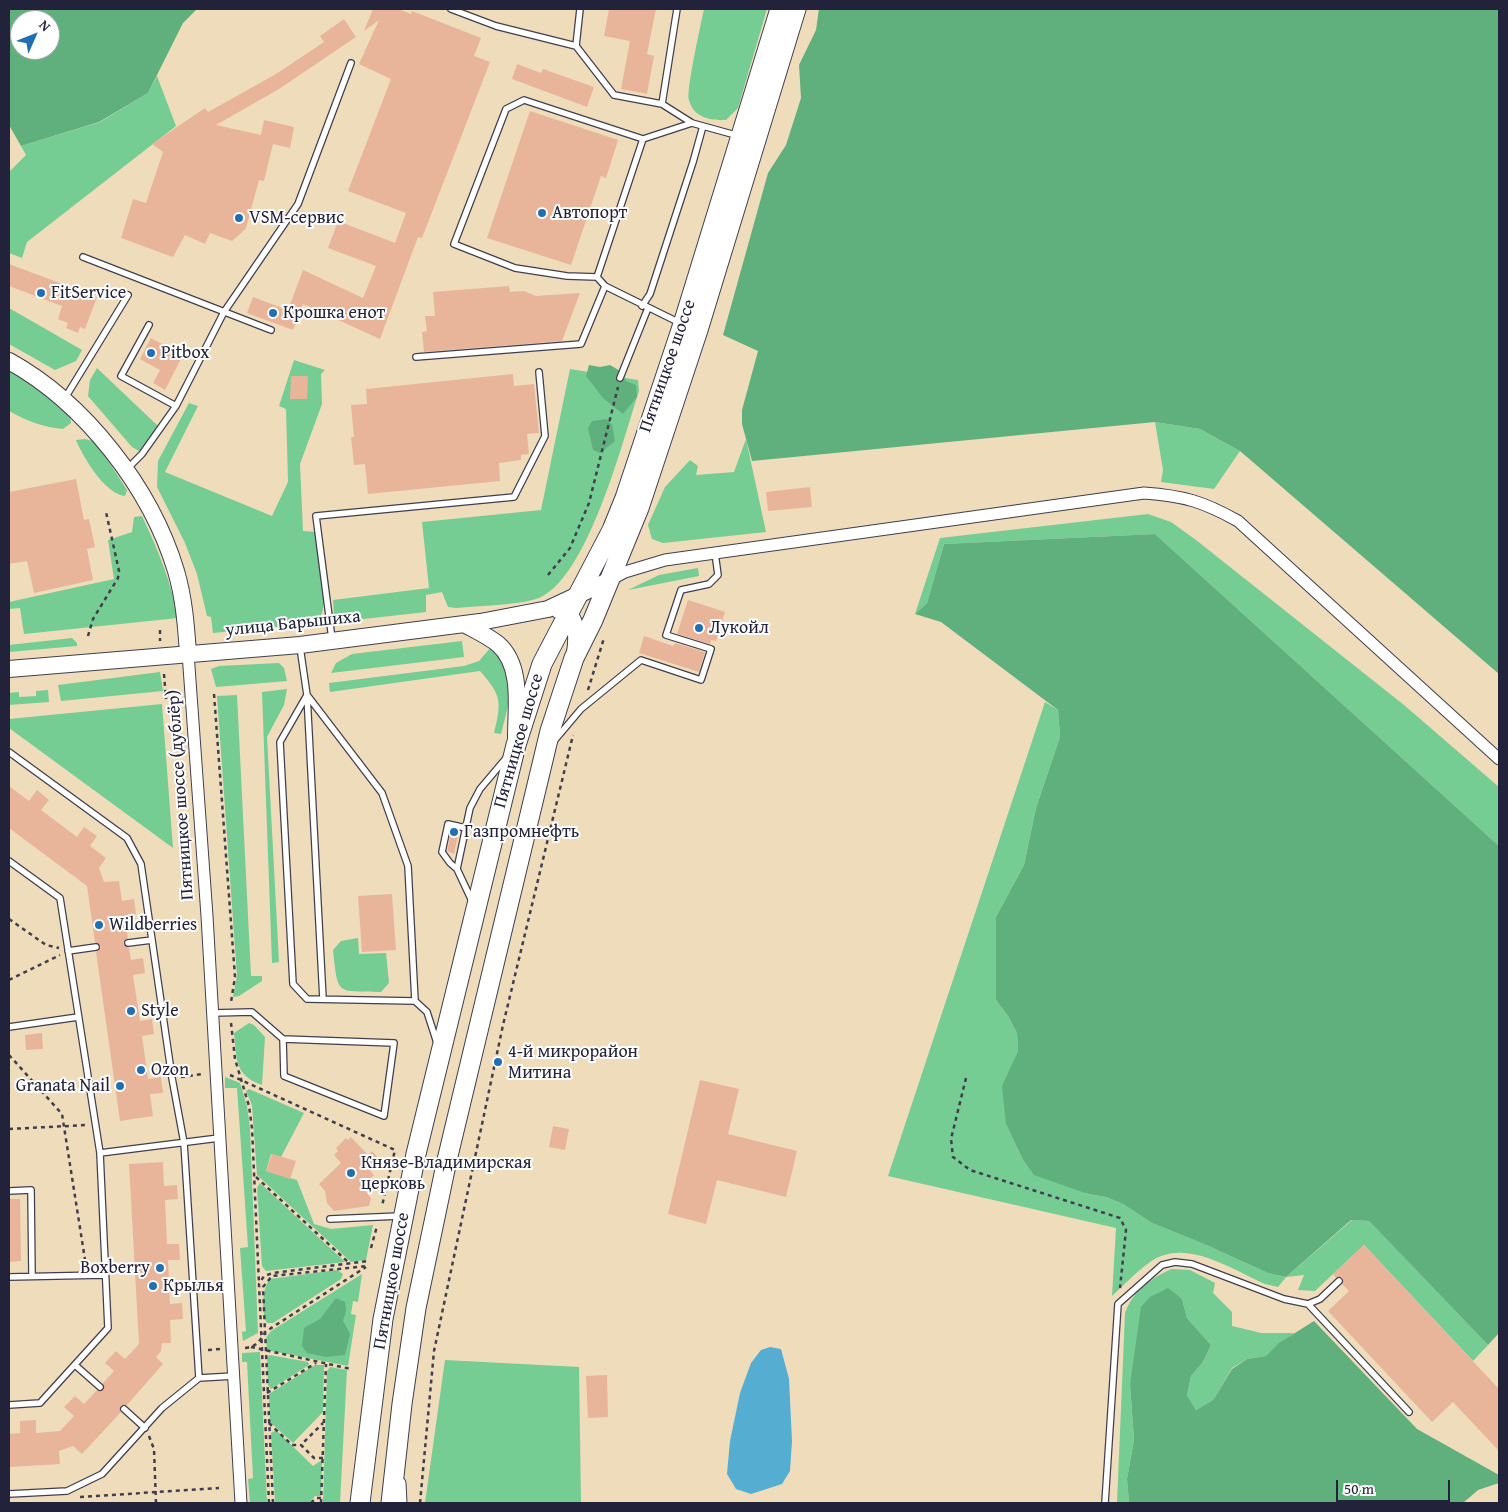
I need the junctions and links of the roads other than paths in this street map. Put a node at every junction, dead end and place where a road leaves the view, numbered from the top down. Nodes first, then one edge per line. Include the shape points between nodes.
1 (451, 9) edge
2 (580, 9) edge
3 (678, 9) edge
4 (780, 9) edge
5 (796, 9) edge
6 (576, 46) junction
7 (351, 63) dead end
8 (662, 104) junction
9 (692, 123) junction
10 (703, 126) junction
11 (750, 139) junction
12 (643, 140) junction
13 (83, 257) dead end
14 (597, 277) junction
15 (605, 286) junction
16 (128, 295) dead end
17 (645, 307) junction
18 (224, 312) junction
19 (683, 324) junction
20 (148, 325) dead end
21 (271, 330) dead end
22 (416, 357) dead end
23 (9, 361) edge
24 (539, 372) dead end
25 (620, 378) road end
26 (64, 400) junction
27 (176, 406) junction
28 (125, 470) junction
29 (715, 552) junction
30 (608, 581) junction
31 (577, 597) junction
32 (548, 609) junction
33 (568, 614) junction
34 (464, 624) junction
35 (332, 641) junction
36 (300, 645) junction
37 (188, 653) junction
38 (574, 658) junction
39 (9, 670) edge
40 (307, 695) junction
41 (516, 745) junction
42 (9, 752) edge
43 (544, 755) junction
44 (1499, 759) edge
45 (466, 828) junction
46 (9, 861) edge
47 (457, 869) junction
48 (475, 907) junction
49 (152, 940) junction
50 (128, 943) dead end
51 (96, 947) dead end
52 (68, 951) junction
53 (323, 999) junction
54 (415, 1001) junction
55 (213, 1013) junction
56 (78, 1017) junction
57 (9, 1027) edge
58 (283, 1040) junction
59 (440, 1052) junction
60 (219, 1138) junction
61 (184, 1142) junction
62 (100, 1153) junction
63 (9, 1191) edge
64 (404, 1216) junction
65 (330, 1219) dead end
66 (104, 1275) junction
67 (32, 1276) junction
68 (9, 1277) edge
69 (1339, 1281) dead end
70 (1308, 1304) junction
71 (75, 1365) junction
72 (234, 1376) junction
73 (199, 1378) junction
74 (100, 1387) dead end
75 (9, 1405) edge
76 (124, 1409) dead end
77 (1409, 1412) dead end
78 (145, 1428) junction
79 (398, 1443) junction
80 (9, 1494) edge
81 (241, 1503) edge
82 (360, 1503) edge
83 (391, 1503) edge
84 (401, 1503) edge
85 (1105, 1503) edge

1 - 6 lane via 496,26
2 - 6 lane
3 - 8 lane
4 - 11 main road, Пятницкое шоссе
5 - 11 main road, Пятницкое шоссе
6 - 8 lane via 614,95
7 - 18 lane via 298,204
8 - 9 lane
9 - 10 lane
9 - 12 lane
10 - 11 lane
10 - 17 lane
11 - 19 main road, Пятницкое шоссе
11 - 30 main road, Пятницкое шоссе via 639,508
12 - 14 lane
12 - 14 lane via 524,100 506,109 454,244 515,268
13 - 18 lane
14 - 15 lane
15 - 17 lane
15 - 22 lane via 581,344
16 - 26 lane
17 - 19 lane
17 - 25 lane
18 - 21 lane
18 - 27 lane
19 - 31 main road, Пятницкое шоссе via 625,498
20 - 27 lane via 121,376
23 - 26 main road
24 - 35 lane via 545,436 514,497 316,516
26 - 28 main road via 99,436
27 - 28 lane via 142,454
28 - 37 main road via 161,534 176,570
29 - 30 street via 643,565
29 - 43 lane via 718,575 709,584 681,590 666,635 711,650 701,680 641,660 581,710
29 - 44 street via 1144,493 1181,496 1210,505 1238,521
30 - 31 main road, улица Барышиха
30 - 38 main road, Пятницкое шоссе
31 - 32 main road, улица Барышиха
31 - 33 main road, Пятницкое шоссе
32 - 33 main road
32 - 34 main road, улица Барышиха
33 - 38 main road via 576,628
33 - 41 main road, Пятницкое шоссе via 542,664
34 - 35 main road, улица Барышиха
34 - 41 main road via 498,644 514,667
35 - 36 main road, улица Барышиха
36 - 37 main road, улица Барышиха
36 - 40 lane
37 - 39 main road, улица Барышиха
37 - 55 street, Пятницкое шоссе (дублёр)
38 - 43 main road, Пятницкое шоссе
40 - 53 lane
40 - 53 lane via 280,742 282,781 293,984 307,999
40 - 54 lane via 382,794 408,866
41 - 45 lane via 480,789 470,808
41 - 48 main road, Пятницкое шоссе
42 - 49 lane via 127,838 141,864
43 - 79 main road, Пятницкое шоссе via 445,1170 416,1308
45 - 47 lane
45 - 47 lane via 448,824 442,852
46 - 52 lane via 60,898
47 - 48 lane
48 - 59 main road, Пятницкое шоссе
49 - 50 lane
49 - 61 lane
51 - 52 lane
52 - 56 lane
53 - 54 lane
54 - 59 lane via 427,1012
55 - 58 lane via 252,1012
55 - 60 street, Пятницкое шоссе (дублёр)
56 - 57 lane
56 - 62 lane
58 - 58 lane via 394,1043 384,1116 284,1076
59 - 64 main road, Пятницкое шоссе
60 - 61 lane
60 - 72 street, Пятницкое шоссе (дублёр)
61 - 62 lane
61 - 73 lane
62 - 66 lane
63 - 67 lane via 30,1190
64 - 65 lane
64 - 82 main road, Пятницкое шоссе via 383,1319
66 - 67 lane
66 - 71 lane via 108,1328
67 - 68 lane
69 - 70 lane via 1320,1299
70 - 77 lane
70 - 85 lane via 1284,1299 1192,1264 1175,1262 1162,1265 1136,1286 1118,1304
71 - 74 lane
71 - 75 lane via 40,1403
72 - 73 lane
72 - 81 street, Пятницкое шоссе (дублёр)
73 - 78 lane via 162,1408
76 - 78 lane
78 - 80 lane via 102,1474 67,1491
79 - 83 main road, Пятницкое шоссе
79 - 84 street

